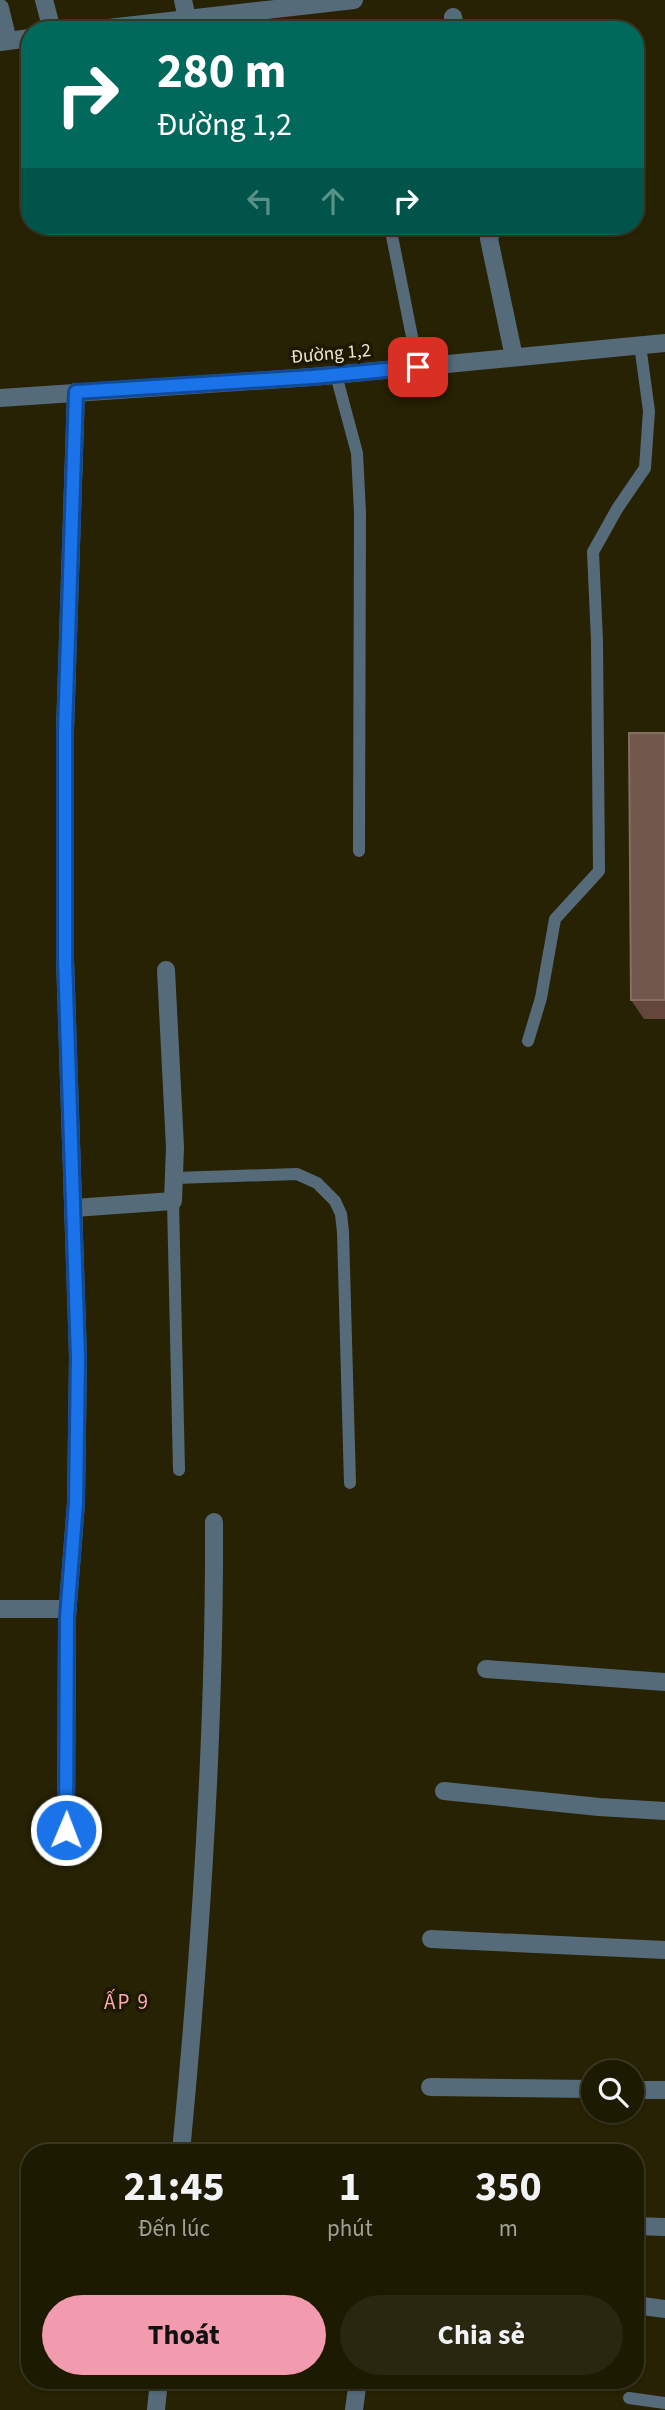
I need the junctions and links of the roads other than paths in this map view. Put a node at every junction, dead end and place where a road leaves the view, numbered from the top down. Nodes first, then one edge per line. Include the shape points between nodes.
1 (44, 0) edge
2 (354, 0) edge
3 (0, 8) edge
4 (185, 9) edge
5 (50, 21) edge
6 (131, 21) edge
7 (4, 41) edge
8 (392, 235) edge
9 (490, 235) edge
10 (665, 343) edge
11 (640, 345) junction
12 (514, 357) junction
13 (418, 367) junction
14 (336, 375) junction
15 (76, 392) junction
16 (0, 398) edge
17 (359, 851) dead end
18 (166, 970) dead end
19 (528, 1041) dead end
20 (175, 1178) junction
21 (173, 1201) junction
22 (74, 1208) junction
23 (179, 1470) dead end
24 (350, 1483) dead end
25 (214, 1522) dead end
26 (0, 1609) edge
27 (68, 1609) junction
28 (486, 1669) dead end
29 (665, 1682) edge
30 (443, 1791) dead end
31 (665, 1811) edge
32 (66, 1830) dead end
33 (431, 1939) dead end
34 (665, 1950) edge
35 (430, 2087) dead end
36 (581, 2089) edge
37 (644, 2090) edge
38 (665, 2090) edge
39 (182, 2144) edge
40 (644, 2226) edge
41 (665, 2227) edge
42 (644, 2306) edge
43 (665, 2309) edge
44 (158, 2389) edge
45 (357, 2389) edge
46 (629, 2398) dead end
47 (665, 2403) edge
48 (156, 2410) edge
49 (354, 2410) edge

1 - 5 street
2 - 4 street
3 - 7 street
4 - 6 street
8 - 13 lane
9 - 12 street
10 - 11 street, Đường 1,2
11 - 12 street, Đường 1,2
11 - 19 lane via 649,411 645,468 593,552 599,871 555,919
12 - 13 street, Đường 1,2
13 - 14 street, Đường 1,2
14 - 15 street, Đường 1,2
14 - 17 lane via 357,453 360,512
15 - 16 street, Đường 1,2
15 - 22 street via 65,731 65,958
18 - 20 street
20 - 21 street
20 - 24 lane via 297,1174 317,1183 335,1201 343,1232
21 - 22 street
21 - 23 lane
22 - 27 street via 77,1437
25 - 39 street via 206,1852
26 - 27 street
27 - 32 street
28 - 29 street
30 - 31 street
33 - 34 street
35 - 36 street
37 - 38 street
40 - 41 street
42 - 43 street
44 - 48 street
45 - 49 street
46 - 47 lane

